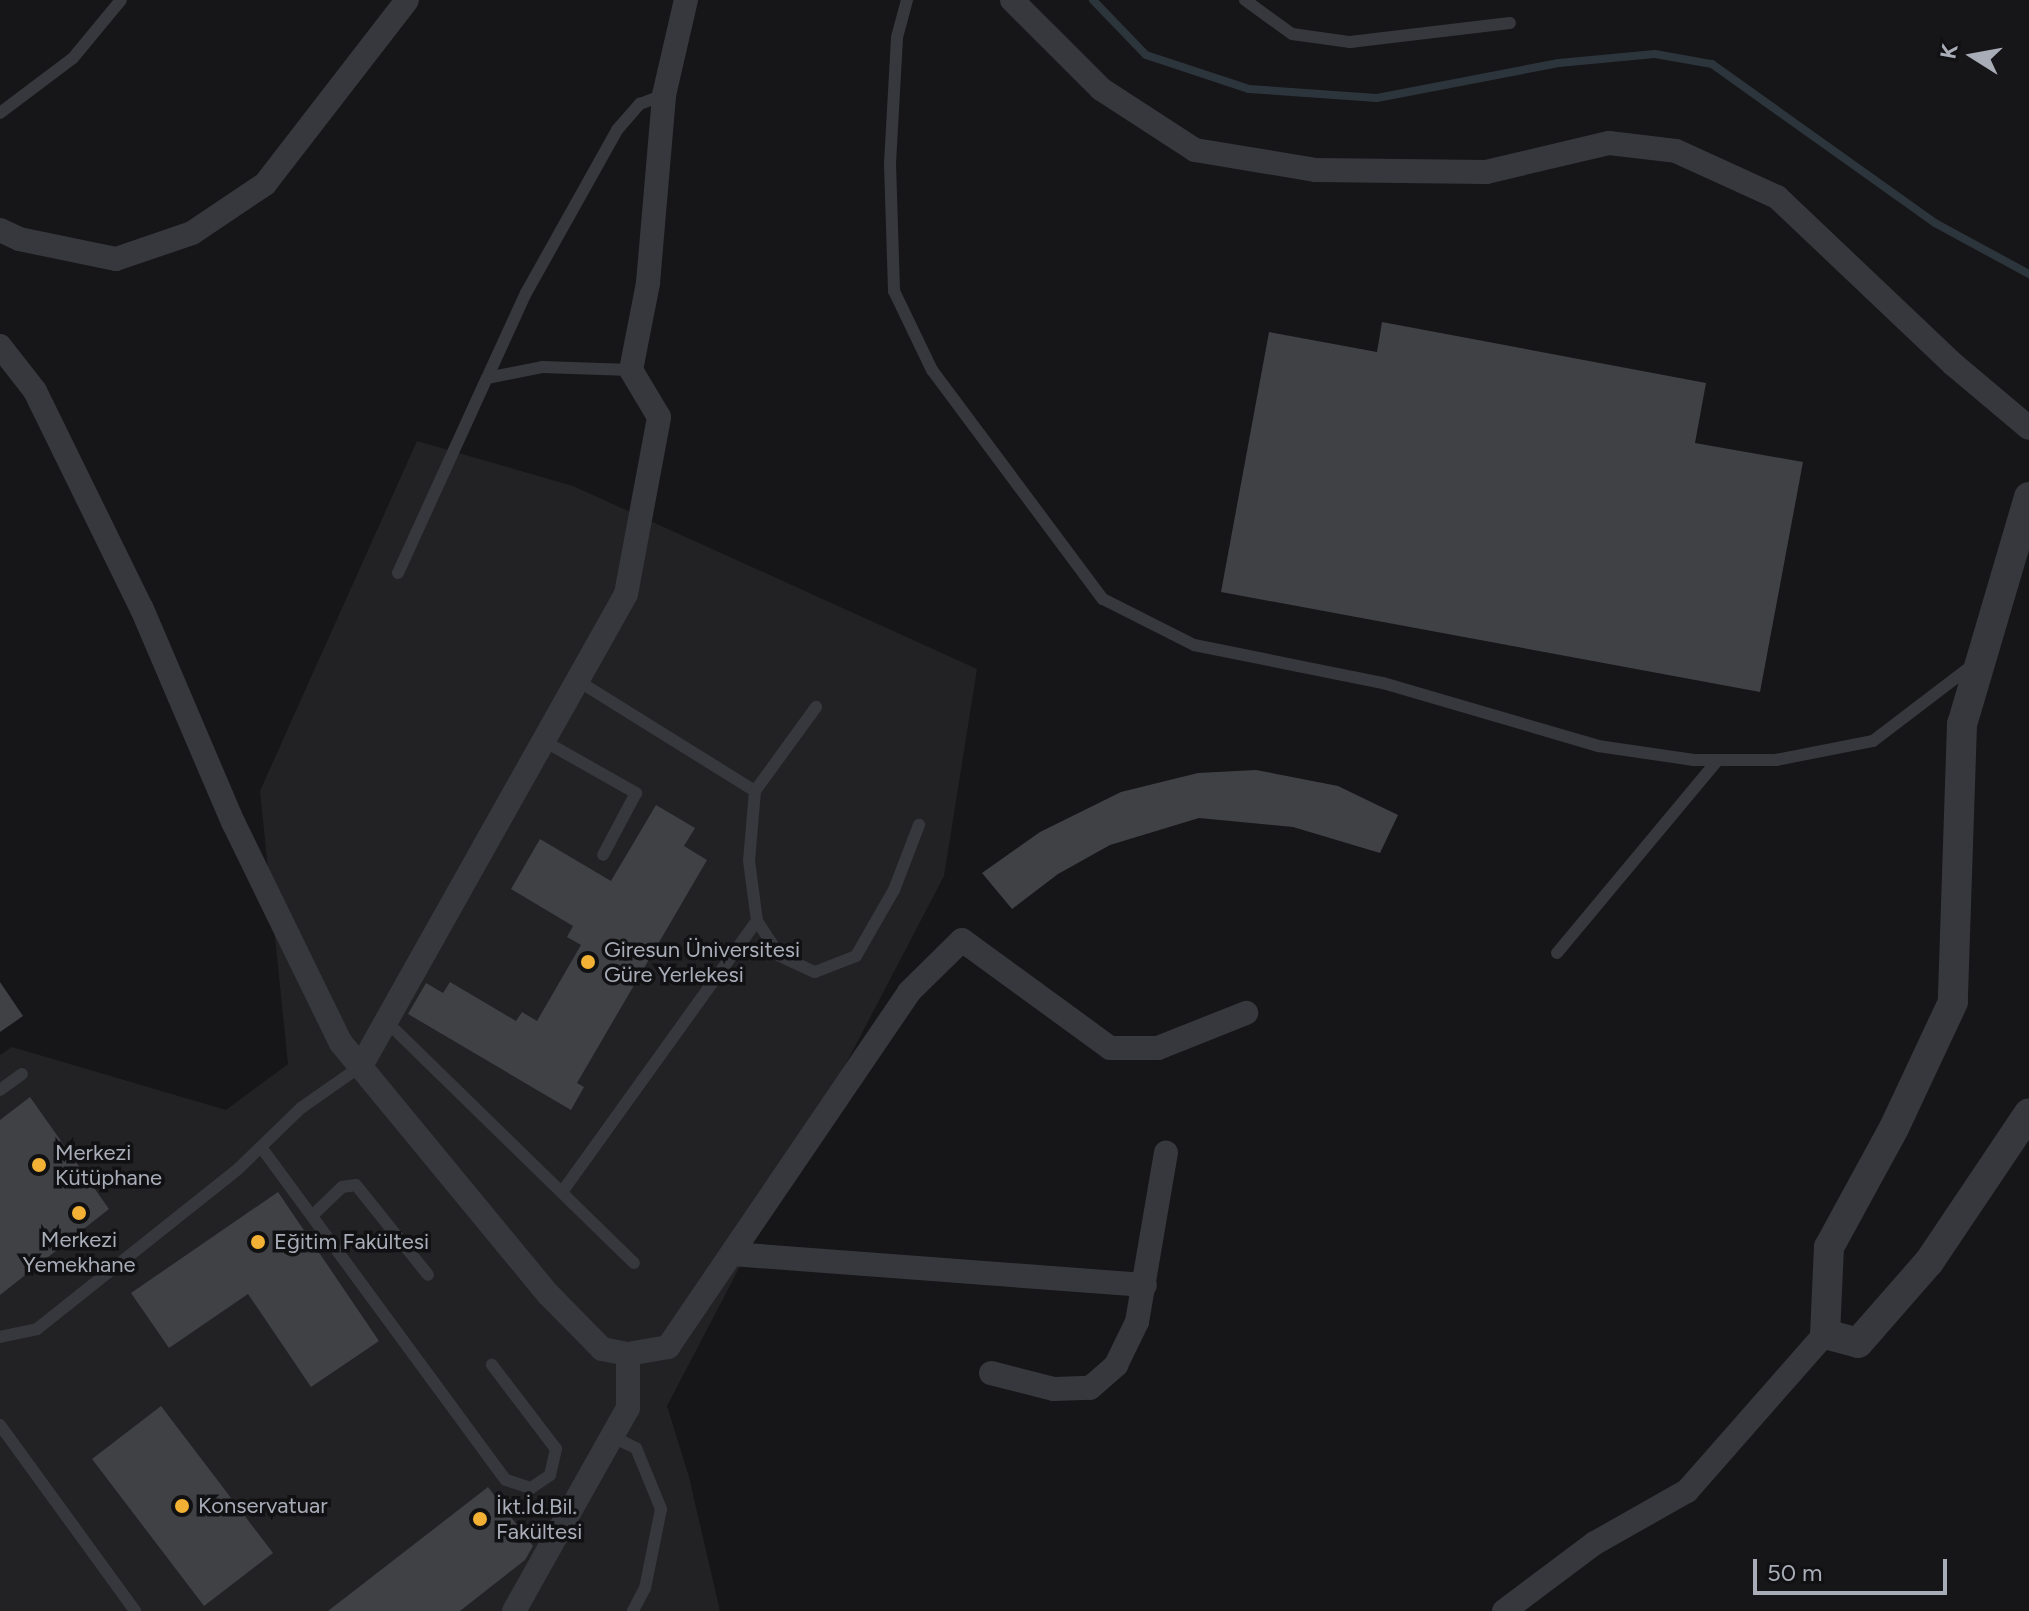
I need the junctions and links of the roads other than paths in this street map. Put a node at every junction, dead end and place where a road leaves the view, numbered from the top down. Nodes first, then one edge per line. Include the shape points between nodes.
1 (121, 0) edge
2 (407, 0) edge
3 (686, 0) edge
4 (907, 0) edge
5 (1012, 0) edge
6 (1245, 0) edge
7 (1510, 23) dead end
8 (664, 95) junction
9 (0, 113) edge
10 (0, 230) edge
11 (0, 346) edge
12 (631, 370) junction
13 (487, 378) junction
14 (2029, 428) edge
15 (2029, 497) edge
16 (398, 573) dead end
17 (1983, 657) junction
18 (574, 679) junction
19 (816, 707) dead end
20 (544, 741) junction
21 (1718, 760) junction
22 (755, 791) junction
23 (919, 825) dead end
24 (603, 855) dead end
25 (757, 921) junction
26 (1557, 953) dead end
27 (1246, 1013) dead end
28 (387, 1022) junction
29 (361, 1066) junction
30 (22, 1074) dead end
31 (0, 1090) edge
32 (2029, 1113) edge
33 (261, 1147) junction
34 (1166, 1152) dead end
35 (562, 1192) junction
36 (313, 1215) junction
37 (732, 1254) junction
38 (634, 1263) dead end
39 (428, 1275) dead end
40 (1145, 1285) junction
41 (1825, 1334) junction
42 (0, 1337) edge
43 (628, 1354) junction
44 (492, 1365) dead end
45 (991, 1373) dead end
46 (0, 1425) edge
47 (613, 1437) junction
48 (135, 1611) edge
49 (514, 1611) edge
50 (633, 1611) edge
51 (1504, 1611) edge

1 - 9 lane via 73,58
2 - 10 street via 265,184 192,233 116,259
3 - 8 street
4 - 21 lane via 897,38 890,163 894,291 932,370 1103,599 1194,645 1383,683 1598,746
5 - 14 street via 1101,89 1195,150 1316,170 1486,172 1609,143 1676,151 1777,197 1953,364
6 - 7 lane via 1292,34 1350,42
8 - 12 street via 648,283
8 - 13 lane via 640,104 617,130 526,293
11 - 29 street via 35,391 142,609 233,822 341,1043
12 - 13 lane via 542,367
12 - 18 street via 659,417 626,594
13 - 16 lane
15 - 17 street
17 - 21 lane via 1873,741 1776,760
17 - 41 street via 1962,724 1953,1002 1894,1128 1829,1247
18 - 20 street
18 - 22 lane
19 - 22 lane
20 - 24 lane via 636,793
20 - 28 street
21 - 26 lane
22 - 25 lane via 749,861
23 - 25 lane via 894,890 856,956 815,972 780,956
25 - 35 lane
27 - 37 street via 1158,1048 1110,1048 962,940 909,992
28 - 29 street
28 - 35 lane
29 - 33 lane via 301,1108
29 - 43 street via 548,1294 602,1349
30 - 31 lane
32 - 41 street via 1929,1262 1858,1343
33 - 36 lane
33 - 42 lane via 37,1329
34 - 40 street
35 - 38 lane
36 - 39 lane via 342,1187 356,1185
36 - 44 lane via 506,1480 531,1488 550,1475 556,1449
37 - 40 street
37 - 43 street via 668,1347
40 - 45 street via 1137,1322 1116,1365 1090,1388 1054,1389
41 - 51 street via 1687,1491 1595,1543
43 - 47 street via 628,1408
46 - 48 lane
47 - 49 street
47 - 50 lane via 636,1448 661,1509 645,1588

